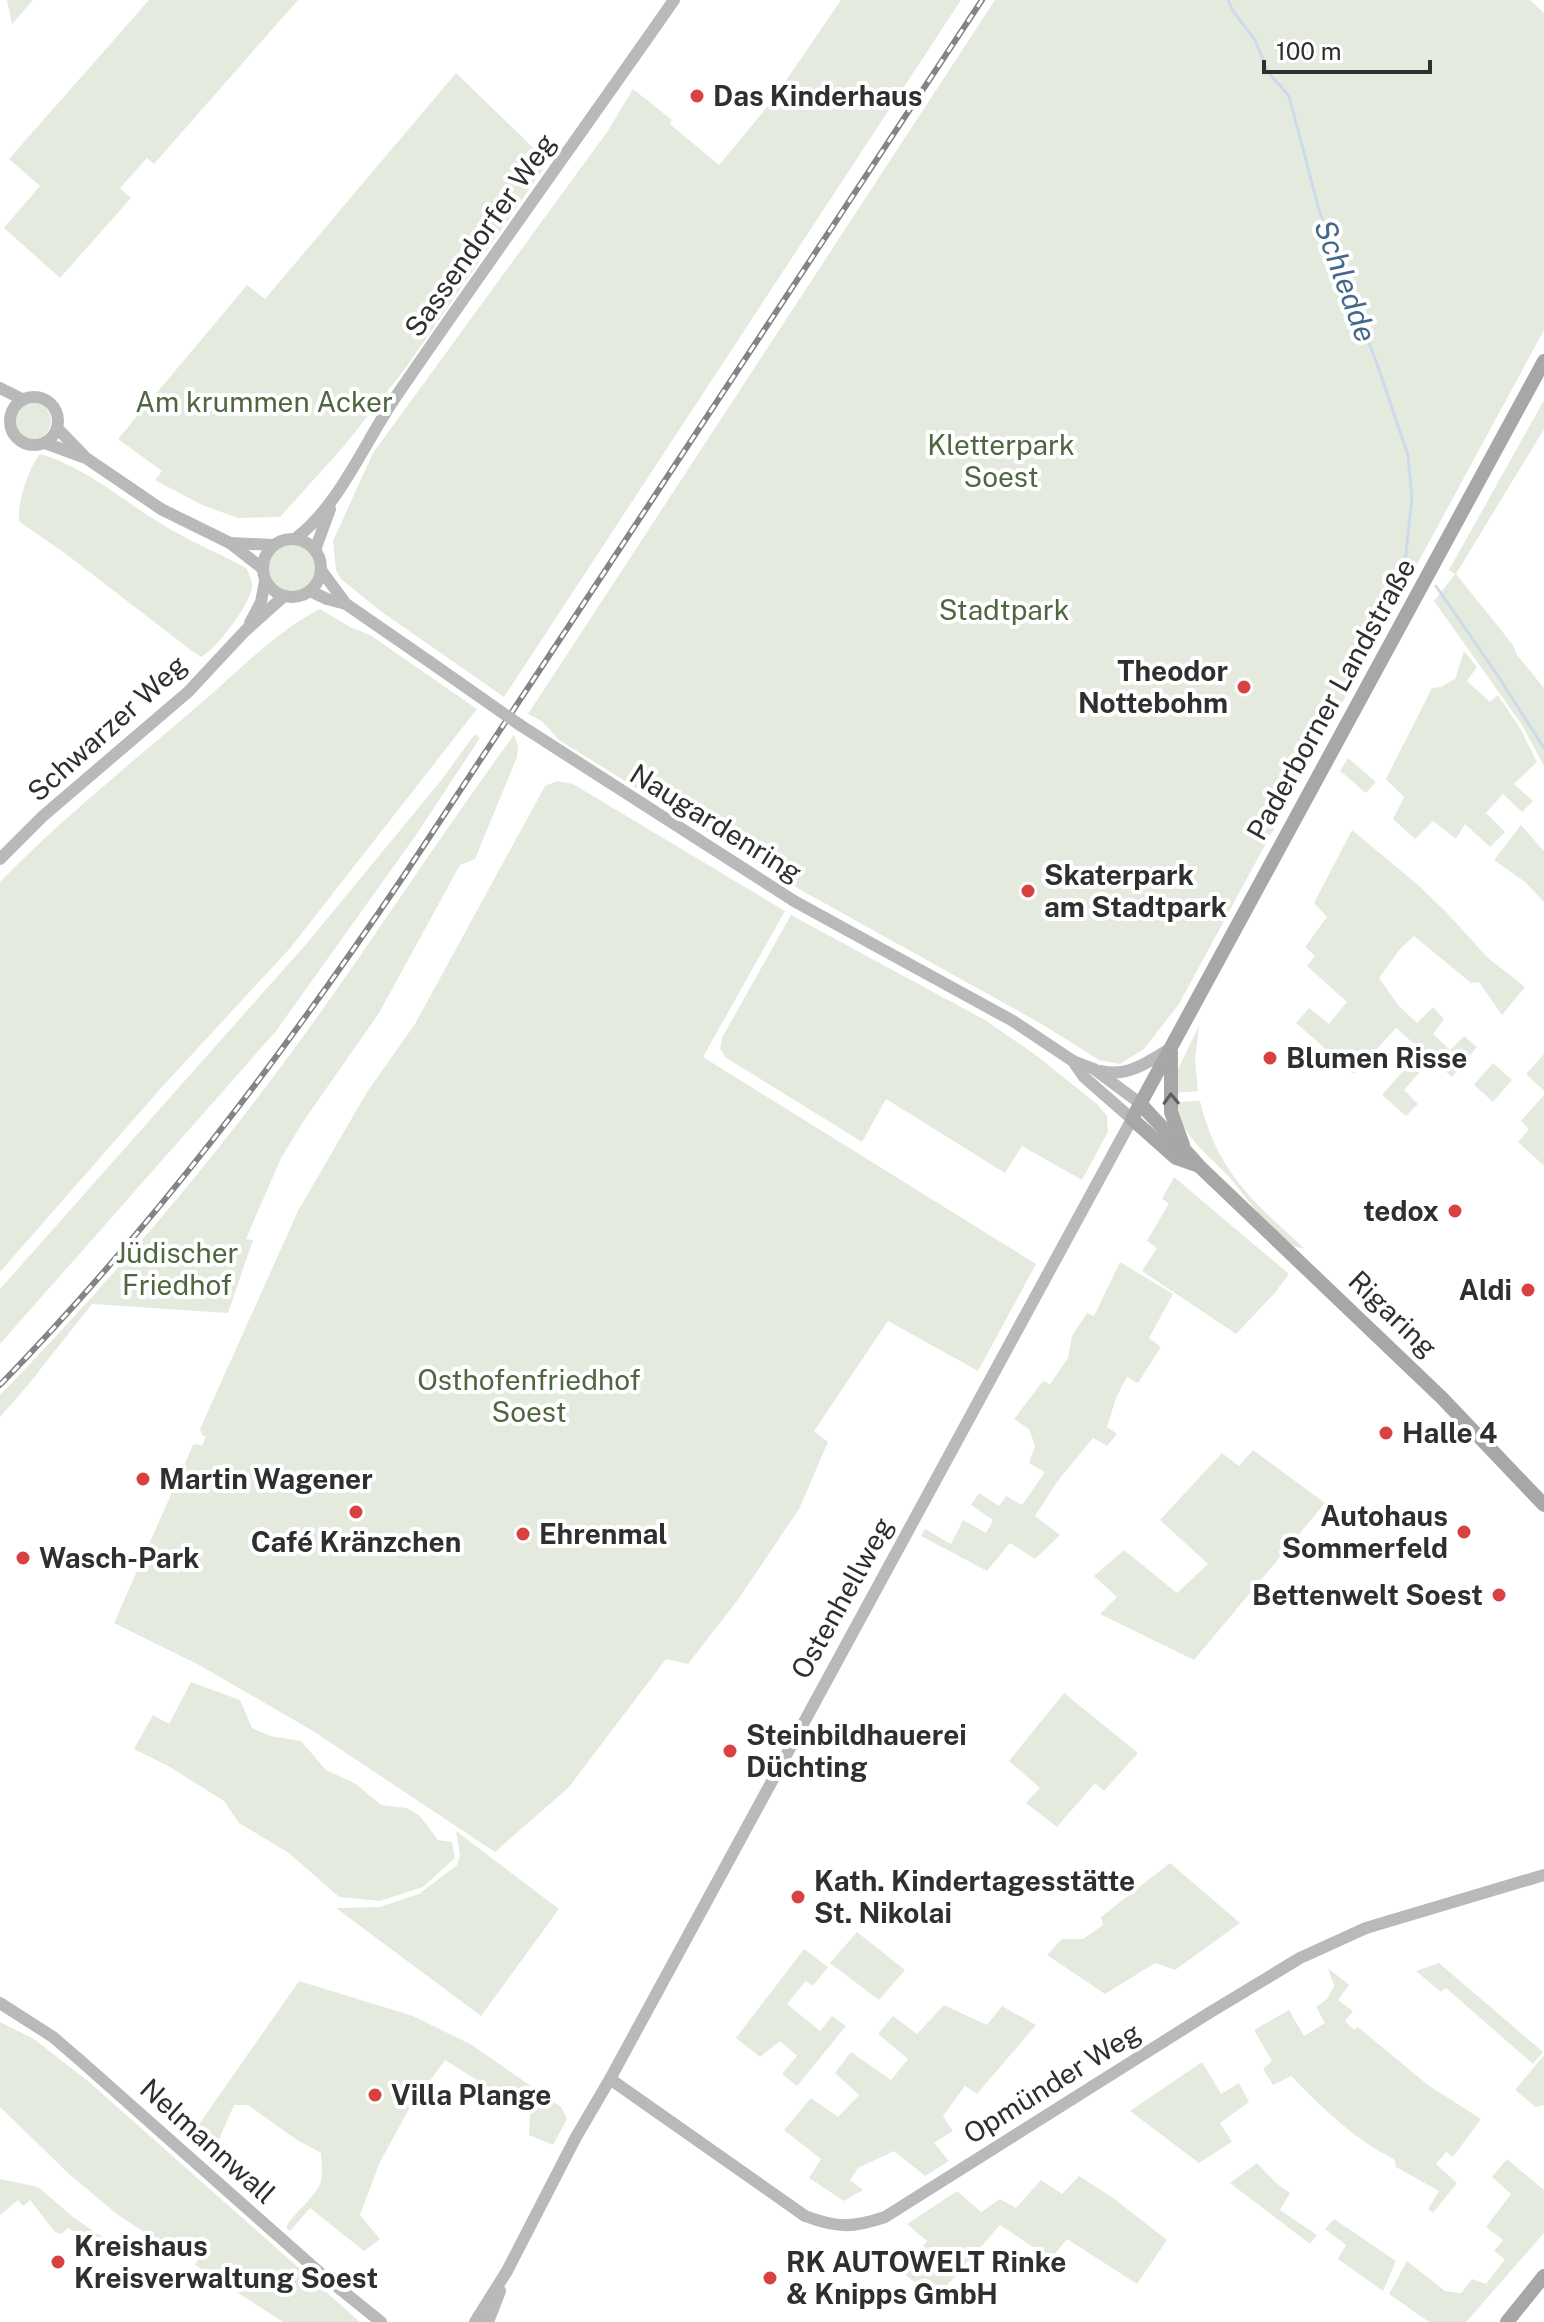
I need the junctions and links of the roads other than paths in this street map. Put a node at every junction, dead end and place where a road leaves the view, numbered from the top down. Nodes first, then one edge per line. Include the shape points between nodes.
1 (674, 0) edge
2 (1544, 361) edge
3 (0, 388) edge
4 (22, 399) junction
5 (0, 402) edge
6 (10, 413) junction
7 (57, 428) junction
8 (45, 443) junction
9 (86, 458) junction
10 (332, 502) junction
11 (296, 538) junction
12 (230, 543) junction
13 (273, 545) junction
14 (315, 550) junction
15 (321, 570) junction
16 (264, 575) junction
17 (310, 591) junction
18 (284, 596) junction
19 (346, 604) junction
20 (245, 631) junction
21 (0, 859) edge
22 (1171, 1048) junction
23 (1073, 1061) junction
24 (1094, 1069) junction
25 (1141, 1104) junction
26 (1132, 1119) junction
27 (1184, 1147) junction
28 (1199, 1166) junction
29 (1544, 1505) edge
30 (1544, 1875) edge
31 (0, 2003) edge
32 (610, 2079) junction
33 (507, 2271) junction
34 (1544, 2276) edge
35 (381, 2322) edge
36 (475, 2322) edge
37 (488, 2322) edge
38 (1507, 2322) edge

1 - 10 street, Sassendorfer Weg via 395,398
2 - 22 main road, Paderborner Landstraße
3 - 4 street
4 - 6 street
4 - 7 street via 49,401
5 - 6 street
6 - 8 street via 18,440 26,445
7 - 8 street
7 - 9 street
8 - 9 street
9 - 12 street via 161,509
10 - 11 street, Sassendorfer Weg
10 - 14 street, Sassendorfer Weg
11 - 13 street
11 - 14 street
12 - 13 street
12 - 16 street
13 - 16 street via 265,556
14 - 15 street
15 - 17 street
15 - 19 street, Naugardenring
16 - 18 street via 273,591
16 - 20 street, Schwarzer Weg via 261,602
17 - 18 street
17 - 19 street, Naugardenring
18 - 20 street, Schwarzer Weg
19 - 23 street, Naugardenring, bridge via 520,725 794,901 1013,1021
20 - 21 street, Schwarzer Weg via 188,692
22 - 24 street via 1131,1070
22 - 25 main road, Paderborner Landstraße
27 -> 22 main road via 1171,1112
23 - 24 street, Naugardenring
23 - 26 street, Naugardenring
24 - 25 street, Naugardenring
25 - 26 main road, Ostenhellweg
25 - 27 main road, Rigaring
26 - 28 main road, Rigaring via 1176,1158
26 - 32 street, Ostenhellweg
27 - 28 main road, Rigaring
28 - 29 main road, Rigaring via 1442,1398
30 - 32 street, Opmünder Weg via 1366,1928 1300,1958 885,2217 865,2224 843,2227 805,2216
31 - 35 street, Nelmannwall via 53,2037
32 - 33 street, Ostenhellweg
33 - 36 street
33 - 37 street
34 - 38 main road

